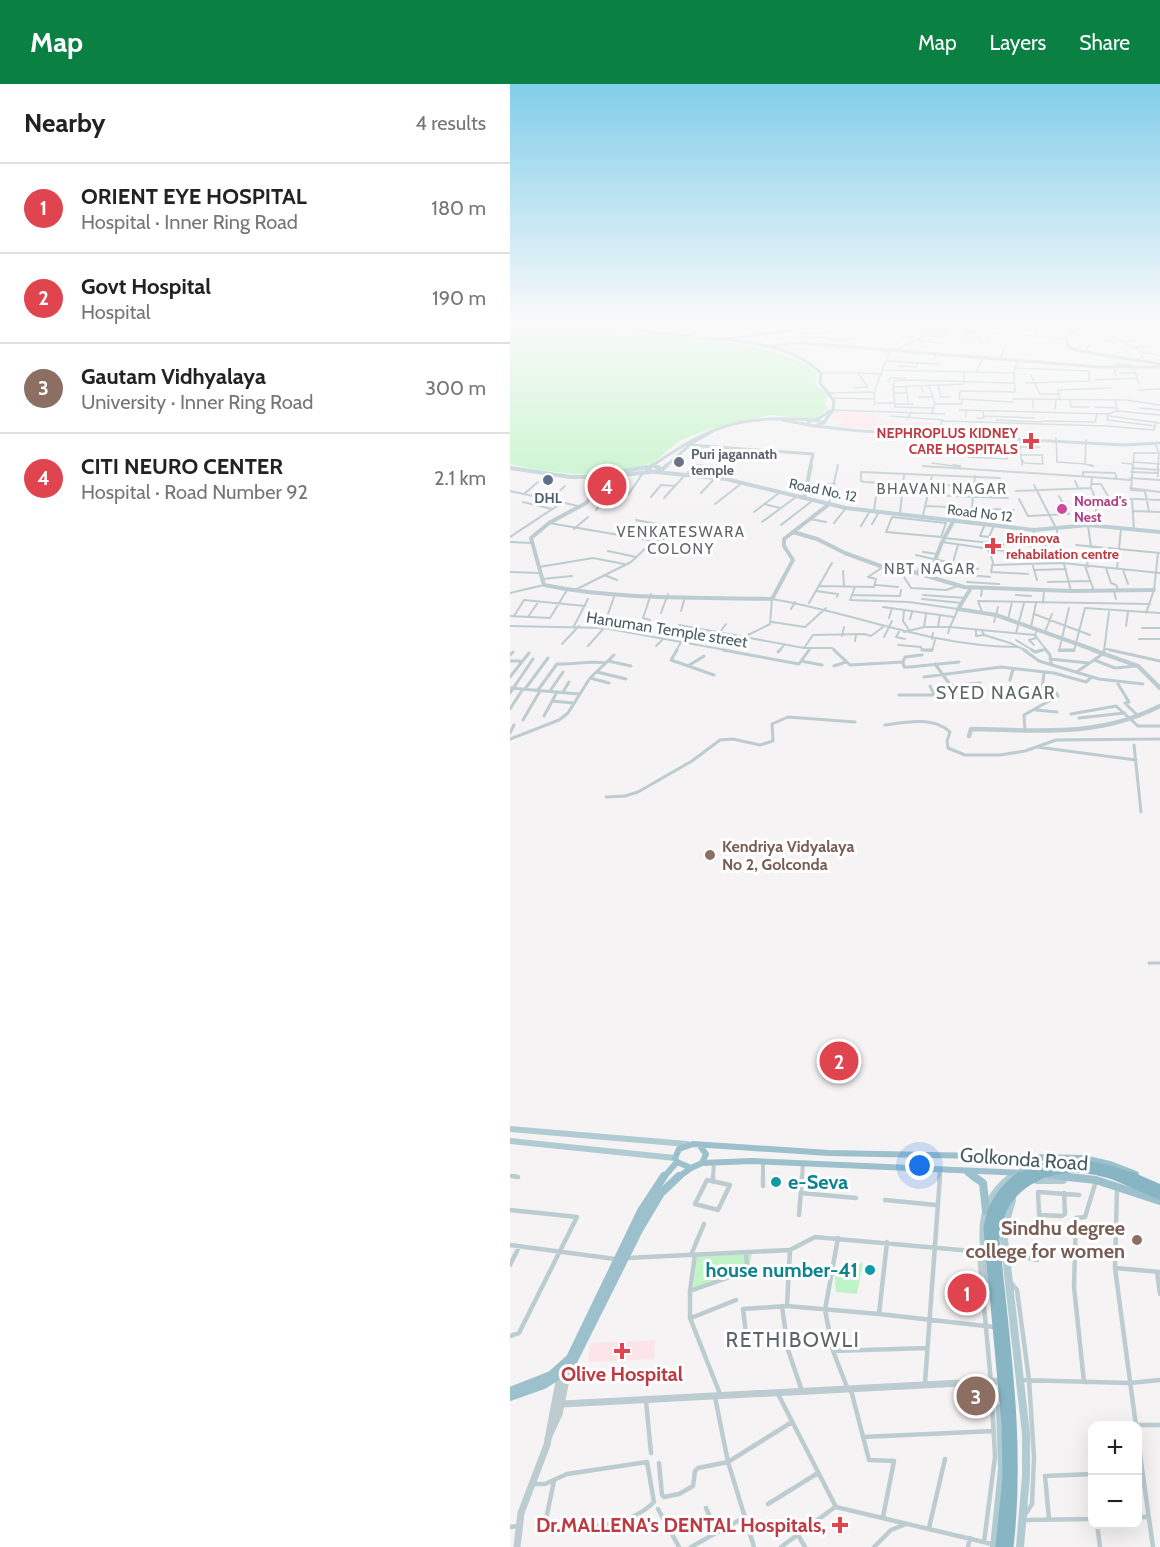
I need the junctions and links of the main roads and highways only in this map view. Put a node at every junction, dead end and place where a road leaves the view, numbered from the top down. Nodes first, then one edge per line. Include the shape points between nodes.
1 (824, 388) edge
2 (825, 388) edge
3 (830, 393) junction
4 (773, 418) junction
5 (815, 420) junction
6 (824, 422) junction
7 (812, 425) junction
8 (829, 428) junction
9 (1008, 432) junction
10 (936, 434) junction
11 (1056, 439) junction
12 (1158, 443) edge
13 (510, 466) edge
14 (654, 466) junction
15 (648, 467) junction
16 (662, 469) junction
17 (654, 472) junction
18 (687, 473) junction
19 (572, 476) junction
20 (828, 505) junction
21 (872, 511) junction
22 (923, 517) junction
23 (1057, 529) junction
24 (1134, 529) junction
25 (1160, 532) edge
26 (510, 1129) edge
27 (523, 1130) junction
28 (513, 1141) edge
29 (687, 1144) junction
30 (698, 1145) junction
31 (957, 1156) joint
32 (999, 1156) joint
33 (1043, 1157) junction
34 (676, 1160) junction
35 (702, 1163) junction
36 (691, 1168) junction
37 (963, 1172) junction
38 (1015, 1173) junction
39 (1096, 1180) junction
40 (1160, 1184) edge
41 (1160, 1189) edge
42 (1015, 1194) junction
43 (1160, 1195) edge
44 (989, 1199) junction
45 (1160, 1201) edge
46 (986, 1211) junction
47 (622, 1258) junction
48 (565, 1369) junction
49 (510, 1391) edge
50 (510, 1397) edge
51 (992, 1545) edge
52 (1009, 1547) edge
53 (1020, 1547) edge

1 - 3 main road
2 - 3 main road
3 - 5 main road via 831,410
3 - 6 main road via 834,398 833,410
4 - 5 main road
4 - 7 main road
4 - 14 main road via 701,433 684,441
4 - 16 main road via 714,431 687,446
5 - 6 main road
5 - 7 main road via 808,422
6 - 7 main road
6 - 8 main road
7 - 8 main road
8 - 10 main road
9 - 10 main road
9 - 10 main road
9 - 11 main road
9 - 11 main road via 1019,438
11 - 12 main road via 1124,445
13 - 19 main road
14 - 15 main road, Road No. 12
14 - 16 main road, Road No. 12
15 - 17 main road via 646,470
15 - 19 main road, Road No. 12
16 - 17 main road, Road No. 12
16 - 18 main road, Road No. 12
17 - 18 main road, Road No 12
17 - 19 main road via 597,478
18 - 20 main road, Road No 12
18 - 20 main road, Road No. 12 via 728,478
20 - 21 main road, Road No. 12
20 - 21 main road, Road No 12
21 - 22 main road, Road No 12
21 - 22 main road, Road No. 12
22 - 23 main road, Road No. 12
22 - 23 main road, Road No 12 via 1034,530
23 - 24 main road, Road No 12 via 1088,525
23 - 24 main road, Road No. 12 via 1098,524
24 - 25 main road, Road No 12
26 - 27 main road
27 - 28 main road
27 - 29 main road
28 - 34 main road
29 - 30 highway, Golkonda Road
29 - 34 highway via 679,1149
30 - 31 highway, Golkonda Road
30 - 35 highway via 706,1154
31 - 32 highway
32 - 33 highway, Golkonda Road
33 - 38 main road
33 - 40 highway, Golkonda Road via 1083,1158 1110,1164
34 - 36 highway
34 - 47 highway via 641,1211
35 - 36 highway, Golkonda Road
35 - 37 highway, Golkonda Road via 803,1163
36 - 47 highway via 662,1193
37 - 38 highway, Golkonda Road
37 - 46 highway via 983,1183
38 - 39 highway, Golkonda Road
38 - 44 main road
39 - 42 main road via 1040,1179
39 - 45 highway, Golkonda Road
41 - 51 highway via 1106,1167 1059,1163 1018,1179 992,1209 988,1239 1007,1437 1006,1487
42 - 44 main road via 1001,1188
42 - 53 main road via 1004,1227 1025,1380
43 - 52 highway via 1104,1172 1061,1169 1023,1183 999,1211 995,1239 1016,1437
44 - 46 main road
46 - 51 main road via 982,1252 1002,1469
47 - 48 highway
47 - 48 highway
48 - 49 highway
48 - 50 highway via 560,1376

